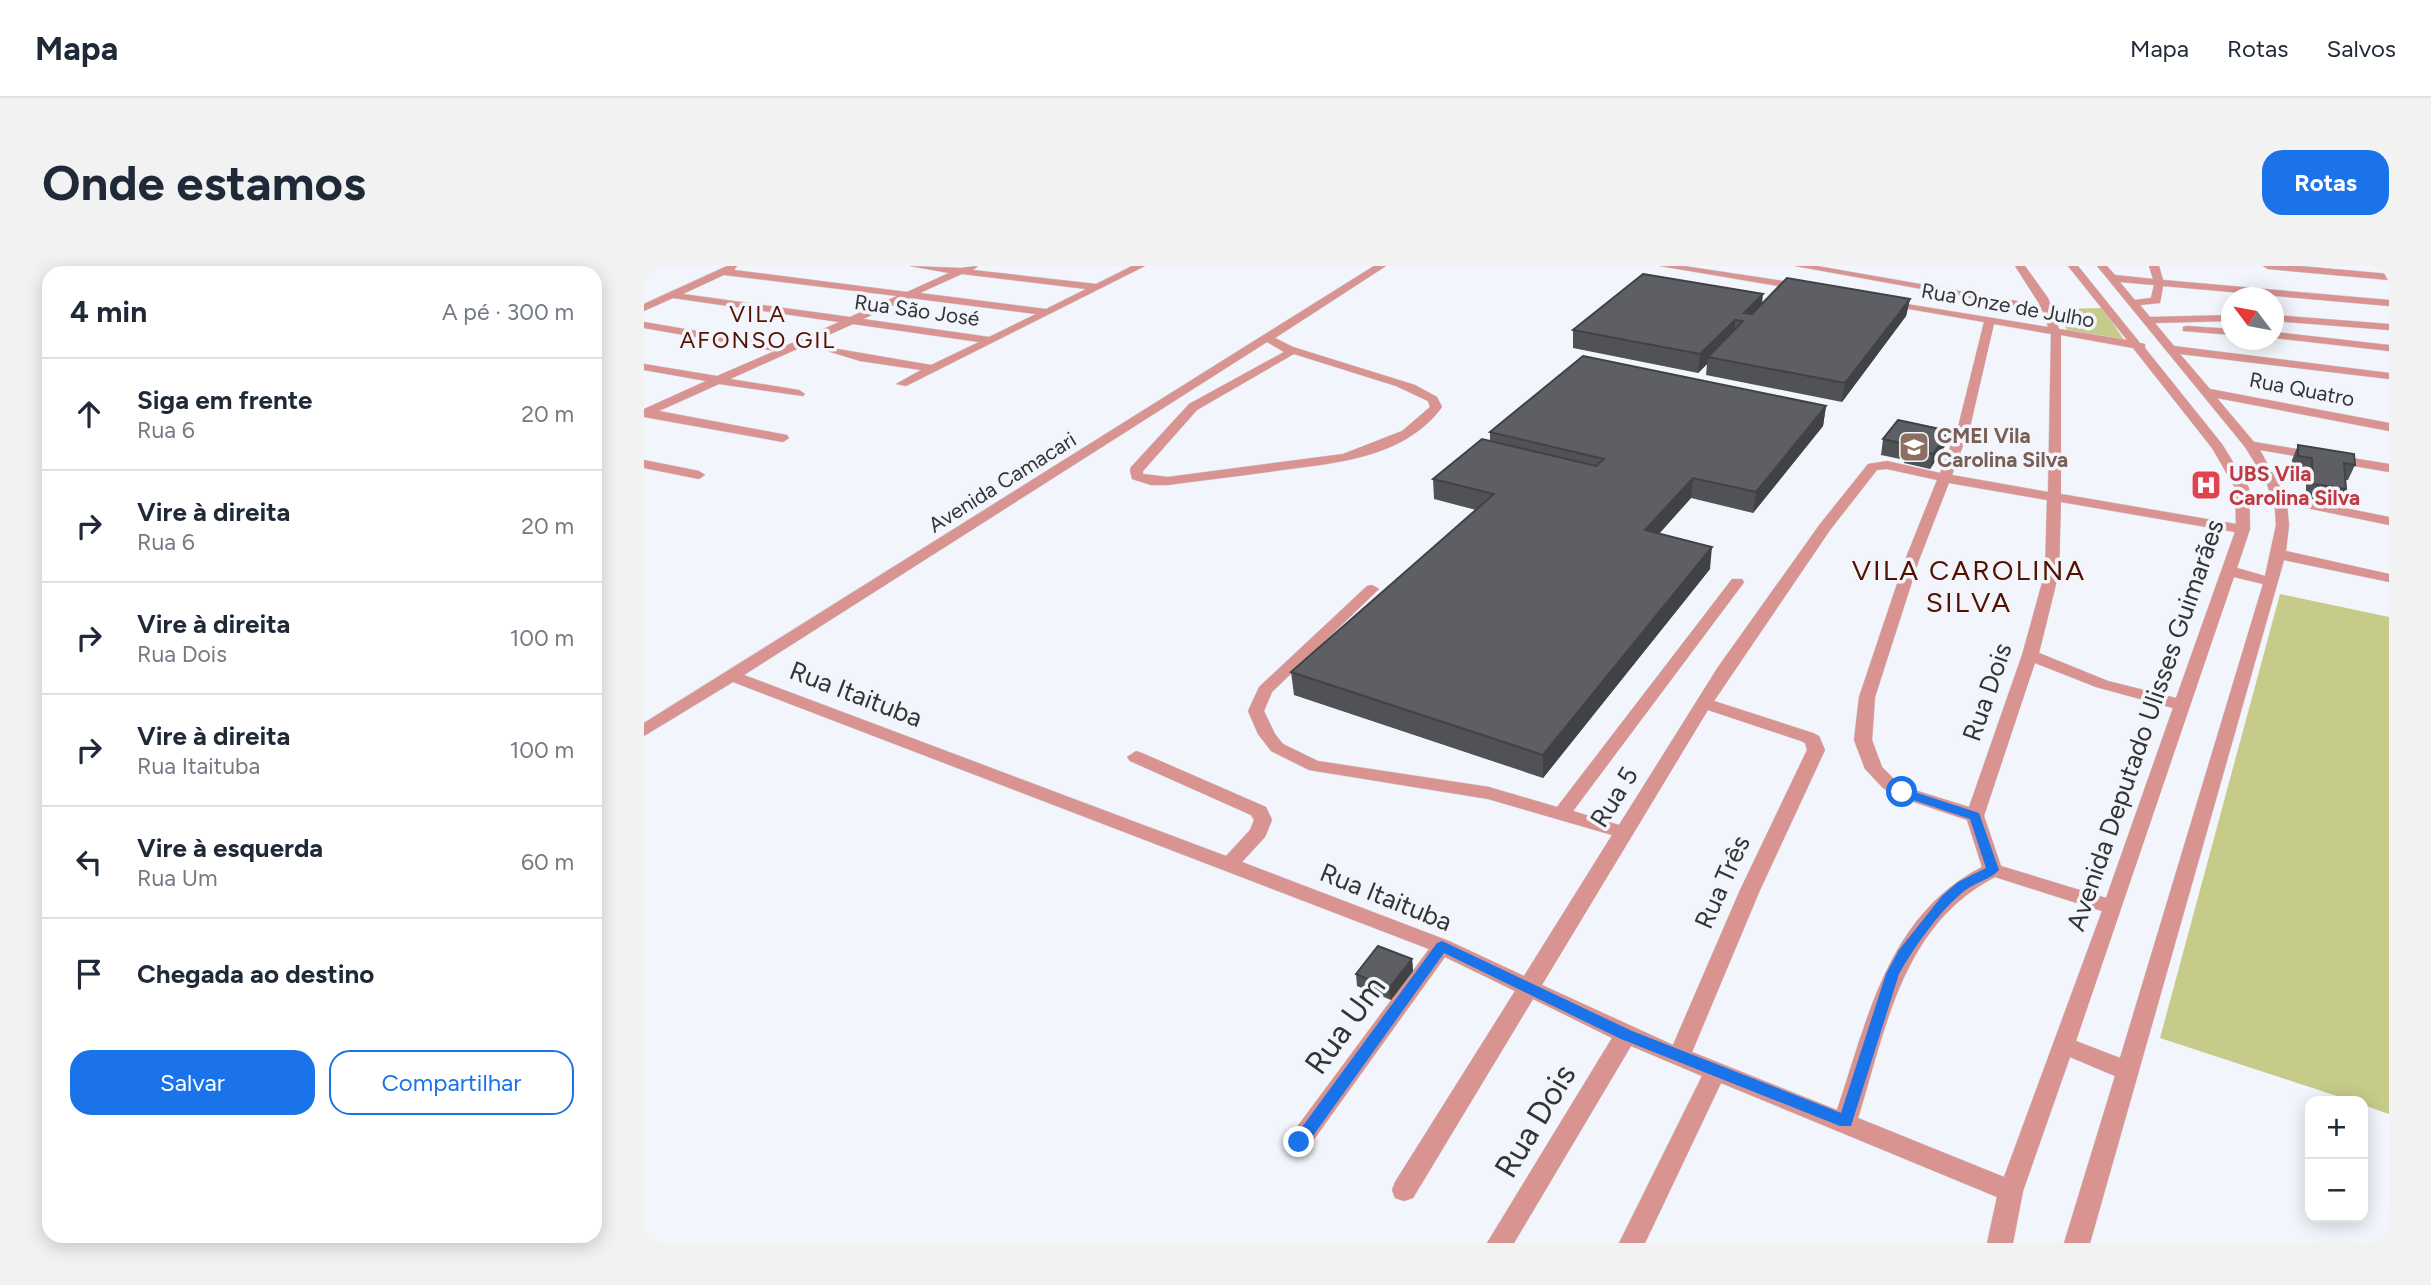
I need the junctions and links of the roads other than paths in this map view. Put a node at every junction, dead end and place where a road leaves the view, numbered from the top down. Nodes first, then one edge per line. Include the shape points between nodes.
1 (736, 266) edge
2 (915, 266) edge
3 (973, 266) edge
4 (1140, 266) edge
5 (1381, 266) edge
6 (1665, 266) edge
7 (1800, 266) edge
8 (2020, 266) edge
9 (2073, 266) edge
10 (2154, 266) edge
11 (2269, 266) edge
12 (961, 271) junction
13 (723, 272) junction
14 (2107, 272) edge
15 (2340, 273) junction
16 (2389, 277) edge
17 (2159, 282) junction
18 (2347, 282) dead end
19 (2221, 287) edge
20 (2275, 287) edge
21 (1097, 288) junction
22 (1821, 291) edge
23 (2284, 292) edge
24 (671, 295) junction
25 (905, 295) junction
26 (1875, 300) edge
27 (2133, 303) junction
28 (2389, 303) edge
29 (644, 308) edge
30 (2048, 309) junction
31 (1048, 312) junction
32 (2221, 319) edge
33 (2284, 319) edge
34 (849, 320) junction
35 (1989, 321) junction
36 (2150, 323) junction
37 (644, 325) edge
38 (2389, 327) edge
39 (2221, 331) edge
40 (2056, 334) junction
41 (2284, 336) edge
42 (1267, 338) junction
43 (991, 340) junction
44 (2138, 346) junction
45 (2389, 348) edge
46 (786, 349) junction
47 (1290, 350) junction
48 (832, 351) dead end
49 (2175, 354) junction
50 (644, 367) edge
51 (934, 369) junction
52 (2389, 376) edge
53 (718, 380) junction
54 (902, 384) dead end
55 (2389, 388) edge
56 (2206, 392) junction
57 (799, 394) dead end
58 (645, 412) edge
59 (2389, 427) edge
60 (783, 438) dead end
61 (2250, 445) junction
62 (644, 464) edge
63 (2389, 468) edge
64 (699, 475) dead end
65 (1945, 478) junction
66 (2056, 498) junction
67 (2281, 499) junction
68 (2389, 521) edge
69 (2243, 529) junction
70 (2278, 554) junction
71 (2230, 571) junction
72 (2389, 578) edge
73 (1737, 582) dead end
74 (2271, 582) junction
75 (1372, 589) dead end
76 (2030, 654) junction
77 (732, 676) junction
78 (1704, 703) junction
79 (2183, 705) junction
80 (644, 731) edge
81 (1136, 757) dead end
82 (1561, 814) junction
83 (1975, 816) junction
84 (1623, 832) junction
85 (1229, 864) junction
86 (1993, 870) junction
87 (2113, 907) junction
88 (1442, 946) junction
89 (1529, 987) junction
90 (1626, 1035) junction
91 (2063, 1045) junction
92 (1679, 1056) junction
93 (1716, 1071) junction
94 (2127, 1071) junction
95 (1845, 1121) junction
96 (1299, 1142) dead end
97 (1404, 1190) dead end
98 (2011, 1191) junction
99 (1500, 1243) edge
100 (1632, 1243) edge
101 (2000, 1243) edge
102 (2077, 1243) edge

1 - 13 street
2 - 12 street
3 - 12 street
4 - 21 street
5 - 42 street, Avenida Camacari
6 - 22 street
7 - 30 street
8 - 30 street, Rua Dois
9 - 44 street, Avenida Deputado Ulisses Guimarães
10 - 17 street
11 - 15 street
11 - 20 street
12 - 21 street
12 - 25 street
13 - 24 street
13 - 25 street
14 - 17 street
14 - 27 street
15 - 16 street
15 - 18 street
17 - 19 street
17 - 27 street via 2157,301
21 - 31 street
23 - 28 street via 2358,296
24 - 29 street
24 - 34 street, Rua São José
25 - 31 street
25 - 34 street
26 - 35 street, Rua Onze de Julho
27 - 36 street
30 - 40 street, Rua Dois
31 - 43 street
32 - 36 street
33 - 38 street
34 - 43 street, Rua São José
34 - 46 street
35 - 40 street, Rua Onze de Julho
35 - 65 street via 1964,427
36 - 39 street
36 - 49 street
37 - 46 street
40 - 44 street, Rua Onze de Julho
40 - 66 street, Rua Dois
41 - 45 street
42 - 47 street
42 - 77 street, Avenida Camacari
43 - 51 street
44 - 49 street, Rua Onze de Julho
44 - 69 street, Avenida Deputado Ulisses Guimarães via 2238,477
46 - 53 street
47 - 47 street via 1193,407 1136,470 1137,476 1168,481 1344,458 1402,436 1436,407 1433,399 1418,389
48 - 51 street
49 - 52 street
49 - 55 street
49 - 56 street
50 - 53 street
51 - 54 street
53 - 57 street
53 - 58 street
56 - 59 street, Rua Quatro
56 - 61 street
58 - 60 street
61 - 63 street
61 - 67 street
62 - 64 street
65 - 66 street
65 - 78 street, Rua 5 via 1899,467 1873,467 1843,502
65 - 83 street via 1912,560 1867,697 1863,740 1874,769 1889,784
66 - 69 street
66 - 76 street, Rua Dois via 2053,572
67 - 68 street
67 - 70 street via 2283,538
69 - 71 street, Avenida Deputado Ulisses Guimarães
70 - 72 street
70 - 74 street
71 - 74 street
71 - 79 street, Avenida Deputado Ulisses Guimarães
73 - 82 street
74 - 94 street
75 - 82 street via 1265,690 1256,711 1267,738 1287,756 1315,766 1489,793
76 - 79 street via 2102,684
76 - 83 street, Rua Dois
77 - 80 street, Avenida Camacari
77 - 85 street, Rua Itaituba
78 - 84 street, Rua 5
78 - 92 street, Rua Três via 1807,737 1816,750
79 - 87 street, Avenida Deputado Ulisses Guimarães
81 - 85 street via 1259,811 1263,820 1258,833
82 - 84 street
83 - 86 street
84 - 89 street, Rua 5
85 - 88 street, Rua Itaituba
86 - 87 street
86 - 95 street via 1947,899 1904,954 1893,974
87 - 91 street, Avenida Deputado Ulisses Guimarães
88 - 89 street, Rua Itaituba
88 - 96 street, Rua Um
89 - 90 street, Rua Itaituba
89 - 97 street, Rua 5
90 - 92 street, Rua Itaituba
90 - 99 street, Rua Dois
91 - 94 street
91 - 98 street, Avenida Deputado Ulisses Guimarães
92 - 93 street, Rua Itaituba
93 - 95 street, Rua Itaituba
93 - 100 street
94 - 102 street
95 - 98 street, Rua Itaituba
98 - 101 street, Avenida Deputado Ulisses Guimarães

